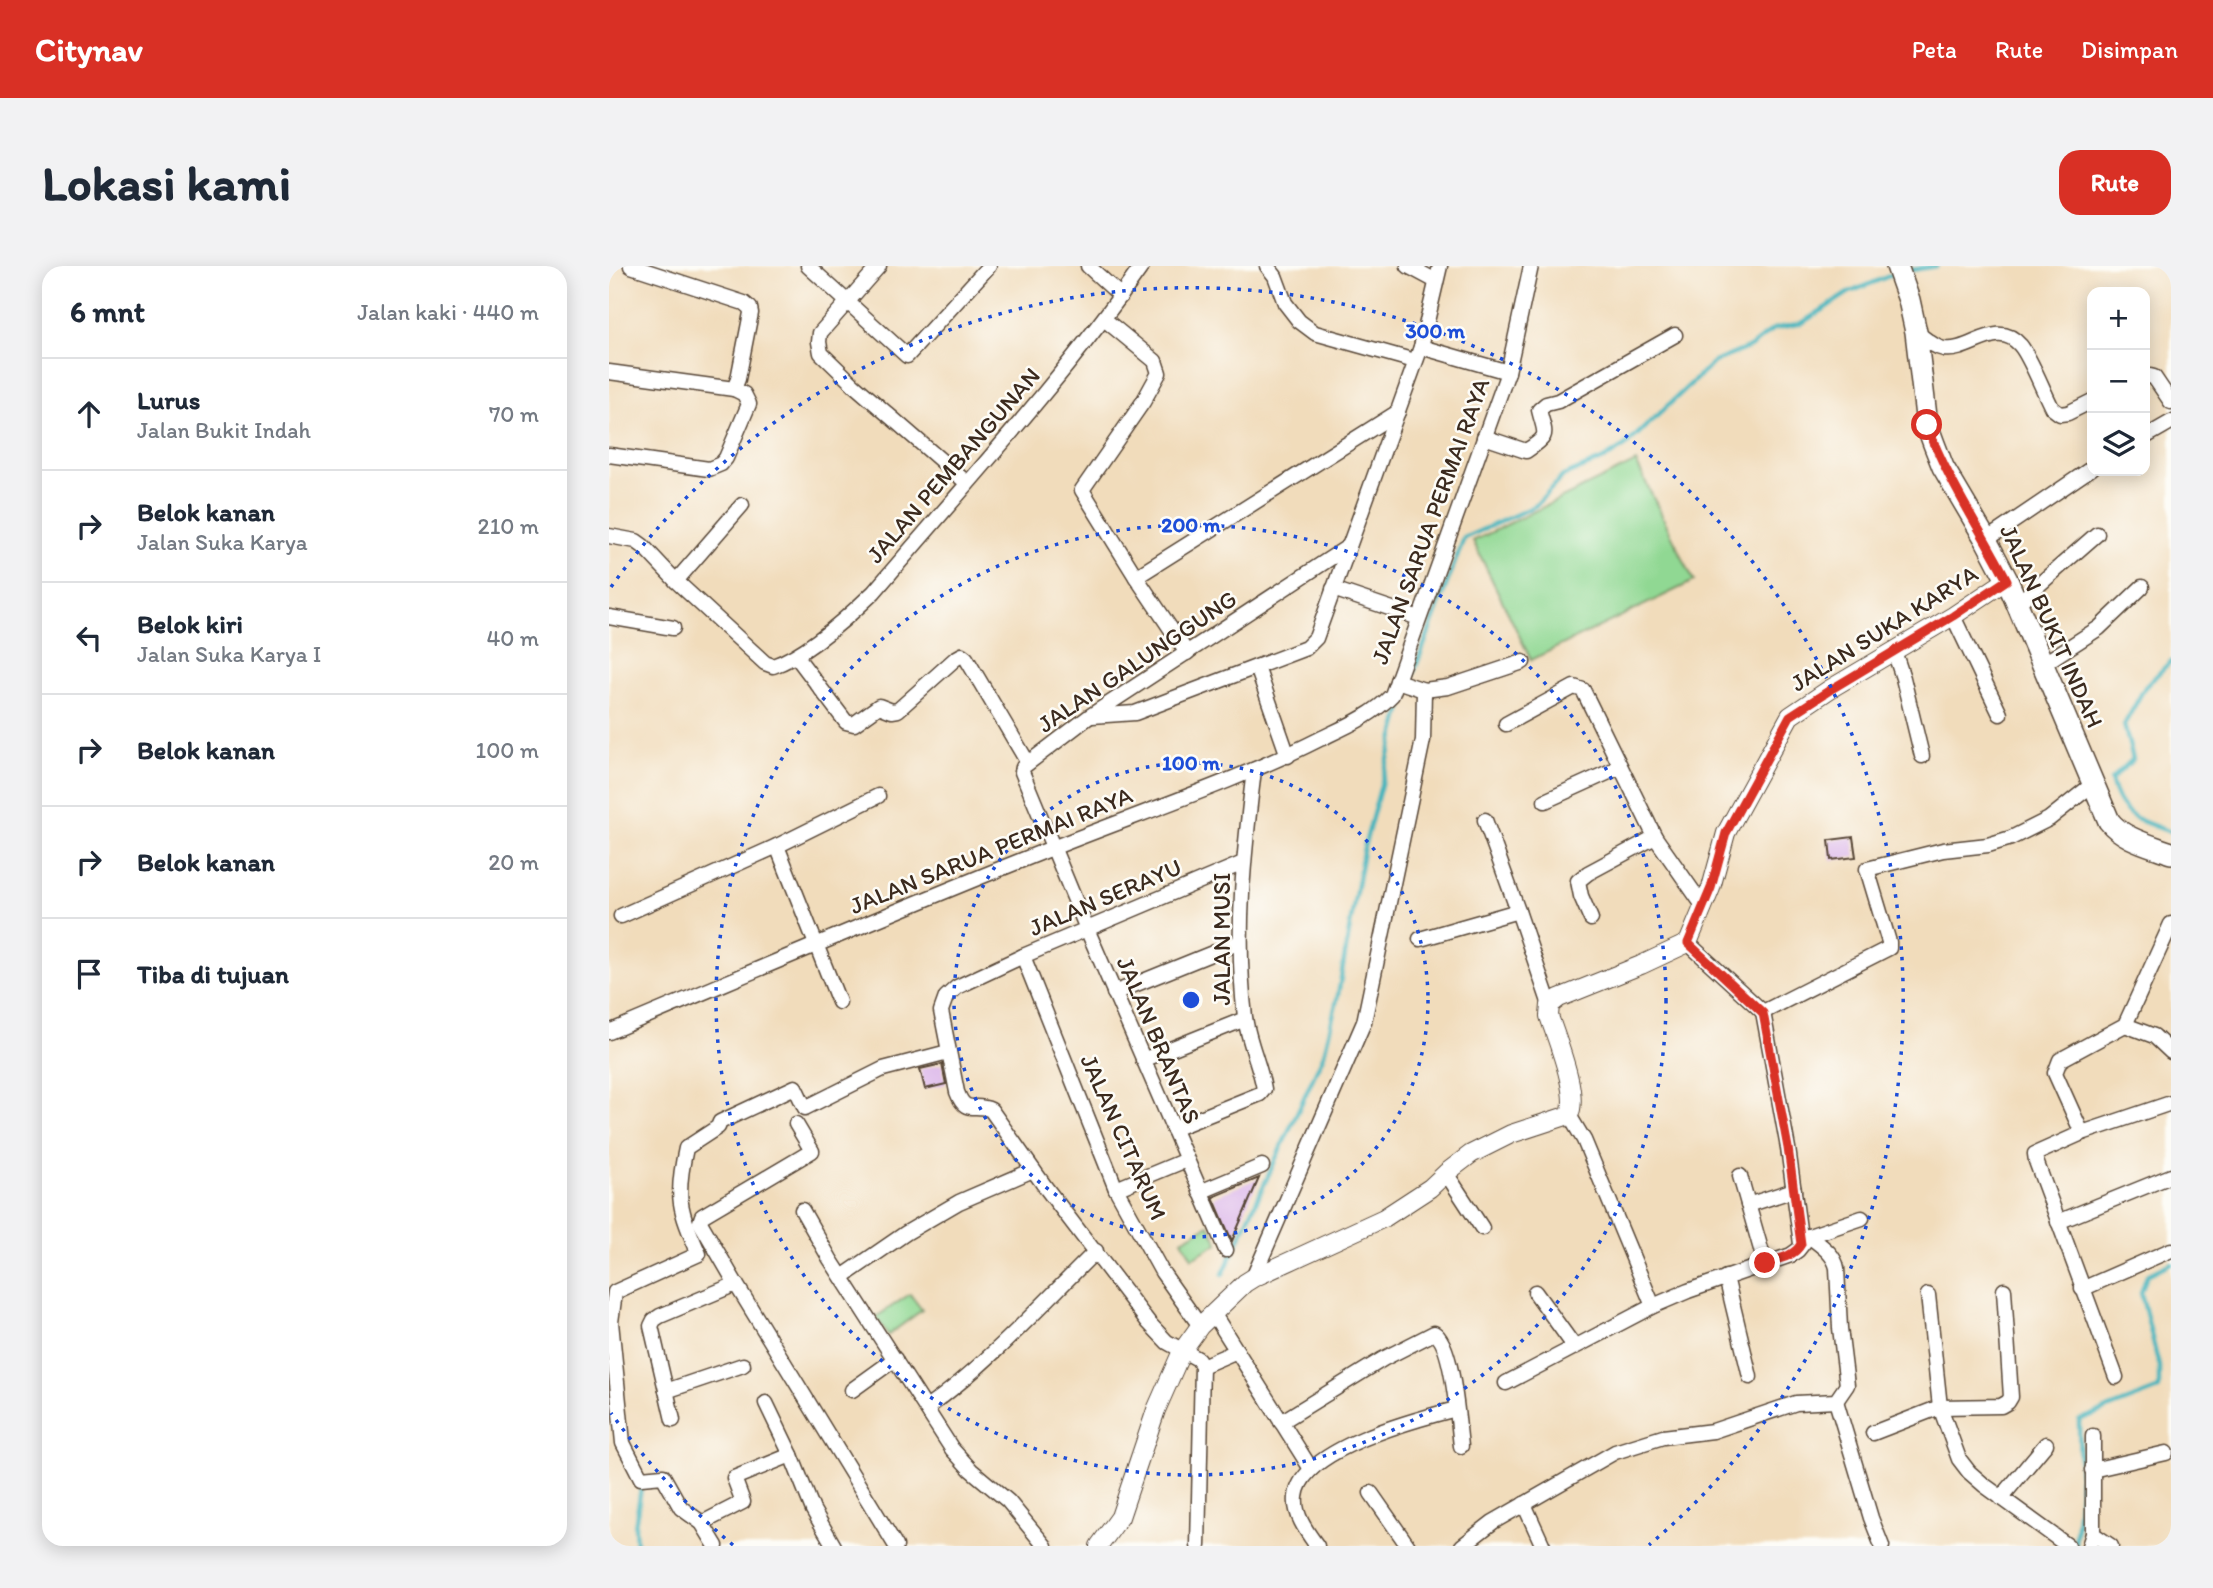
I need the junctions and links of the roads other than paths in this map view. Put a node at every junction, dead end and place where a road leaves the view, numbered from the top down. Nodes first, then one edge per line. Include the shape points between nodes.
1 (631, 266) edge
2 (808, 266) edge
3 (879, 266) edge
4 (989, 266) edge
5 (1088, 266) edge
6 (1142, 266) edge
7 (1267, 266) edge
8 (1408, 266) edge
9 (1440, 266) edge
10 (1531, 266) edge
11 (1899, 272) edge
12 (1436, 281) junction
13 (1121, 296) junction
14 (847, 301) junction
15 (1104, 319) junction
16 (1916, 332) junction
17 (1675, 335) dead end
18 (1418, 354) junction
19 (609, 372) edge
20 (1508, 372) junction
21 (2150, 377) edge
22 (734, 389) junction
23 (2171, 402) edge
24 (2087, 404) edge
25 (1398, 412) junction
26 (2171, 422) edge
27 (2150, 434) edge
28 (1484, 437) junction
29 (609, 455) edge
30 (2087, 471) edge
31 (967, 483) junction
32 (742, 505) dead end
33 (2097, 534) dead end
34 (609, 536) edge
35 (1986, 540) junction
36 (1349, 546) junction
37 (1136, 577) junction
38 (2007, 580) junction
39 (676, 581) junction
40 (2142, 587) dead end
41 (1333, 589) junction
42 (2017, 604) junction
43 (1953, 616) junction
44 (609, 617) edge
45 (1419, 618) junction
46 (673, 628) dead end
47 (1894, 651) junction
48 (1187, 653) junction
49 (796, 656) junction
50 (1523, 662) dead end
51 (2043, 664) junction
52 (1257, 667) junction
53 (1410, 685) junction
54 (2000, 714) dead end
55 (1090, 716) junction
56 (1506, 724) dead end
57 (1922, 755) dead end
58 (1287, 756) junction
59 (1028, 763) junction
60 (1620, 766) junction
61 (1254, 770) junction
62 (2093, 784) junction
63 (878, 796) dead end
64 (1545, 802) dead end
65 (1485, 820) dead end
66 (1655, 838) junction
67 (777, 846) junction
68 (1054, 847) junction
69 (2171, 853) edge
70 (1243, 863) junction
71 (1704, 907) junction
72 (1518, 911) junction
73 (621, 916) dead end
74 (1591, 919) dead end
75 (2171, 924) edge
76 (1087, 929) junction
77 (1420, 939) dead end
78 (1240, 942) junction
79 (1688, 943) junction
80 (815, 946) junction
81 (1023, 956) junction
82 (1114, 993) junction
83 (839, 1002) dead end
84 (1550, 1005) junction
85 (1763, 1013) junction
86 (1245, 1019) junction
87 (2125, 1025) junction
88 (609, 1032) edge
89 (948, 1052) junction
90 (2171, 1052) edge
91 (1143, 1060) junction
92 (2171, 1103) edge
93 (1569, 1115) junction
94 (796, 1124) dead end
95 (1173, 1129) junction
96 (2082, 1133) junction
97 (1186, 1160) junction
98 (1262, 1166) dead end
99 (1033, 1170) junction
100 (1446, 1173) junction
101 (1740, 1175) dead end
102 (2171, 1176) edge
103 (1117, 1189) junction
104 (1794, 1190) junction
105 (1200, 1192) junction
106 (1748, 1205) junction
107 (802, 1210) dead end
108 (1862, 1218) dead end
109 (2058, 1222) junction
110 (1482, 1228) dead end
111 (1805, 1240) junction
112 (1226, 1250) dead end
113 (2171, 1250) edge
114 (1096, 1251) junction
115 (1762, 1253) dead end
116 (842, 1277) junction
117 (1726, 1277) junction
118 (1253, 1278) junction
119 (736, 1284) junction
120 (2083, 1289) junction
121 (2004, 1290) dead end
122 (1535, 1292) dead end
123 (1928, 1295) dead end
124 (1653, 1306) junction
125 (1207, 1320) junction
126 (610, 1322) edge
127 (1574, 1346) junction
128 (1182, 1351) junction
129 (1237, 1351) junction
130 (895, 1359) junction
131 (743, 1365) dead end
132 (1202, 1366) junction
133 (1750, 1377) dead end
134 (2116, 1377) dead end
135 (1507, 1383) dead end
136 (852, 1390) dead end
137 (666, 1391) junction
138 (1836, 1401) junction
139 (766, 1403) dead end
140 (1940, 1407) junction
141 (927, 1408) junction
142 (1456, 1409) junction
143 (673, 1420) dead end
144 (1281, 1422) junction
145 (1873, 1433) dead end
146 (2093, 1436) dead end
147 (616, 1444) edge
148 (2046, 1444) dead end
149 (1461, 1446) dead end
150 (2166, 1453) dead end
151 (791, 1455) junction
152 (1311, 1469) junction
153 (2092, 1470) junction
154 (1371, 1493) dead end
155 (2001, 1498) junction
156 (1524, 1504) junction
157 (702, 1523) junction
158 (2091, 1540) edge
159 (716, 1546) edge
160 (834, 1546) edge
161 (896, 1546) edge
162 (1045, 1546) edge
163 (1099, 1546) edge
164 (1198, 1546) edge
165 (1317, 1546) edge
166 (1408, 1546) edge
167 (1462, 1546) edge
168 (1543, 1546) edge
169 (1882, 1546) edge
170 (2068, 1546) edge
171 (2111, 1546) edge

1 - 22 street via 750,308
2 - 14 street
3 - 14 street
4 - 14 street via 907,356
5 - 13 street
6 - 13 street, JALAN PEMBANGUNAN
7 - 18 street via 1285,303 1315,333
8 - 12 street
9 - 12 street
10 - 20 street, JALAN SARUA PERMAI RAYA
11 - 16 main road, JALAN BUKIT INDAH
12 - 18 street
13 - 15 street, JALAN PEMBANGUNAN
14 - 31 street via 820,333 821,353
15 - 31 street, JALAN PEMBANGUNAN
15 - 37 street via 1159,367 1143,402 1082,490
16 - 24 street via 1936,347 1947,349 1993,334 2007,336 2020,345 2052,408 2068,413
16 - 35 main road, JALAN BUKIT INDAH via 1927,425 1943,467
17 - 28 street via 1542,406 1543,438 1525,451
18 - 20 street
18 - 25 street
19 - 22 street
20 - 28 street, JALAN SARUA PERMAI RAYA
21 - 23 street
22 - 29 street via 747,398 749,408 726,458 716,467
25 - 36 street
25 - 37 street
26 - 27 street
28 - 45 street, JALAN SARUA PERMAI RAYA
30 - 35 street
31 - 49 street, JALAN PEMBANGUNAN via 874,592
32 - 39 street
33 - 42 street
34 - 39 street via 636,541
35 - 38 main road, JALAN BUKIT INDAH
36 - 41 street
36 - 48 street, JALAN GALUNGGUNG
37 - 48 street
38 - 42 main road, JALAN BUKIT INDAH
38 - 43 street, JALAN SUKA KARYA
39 - 49 street, JALAN PEMBANGUNAN via 765,663 773,666
40 - 51 street via 2099,628
41 - 45 street
41 - 52 street via 1312,644
42 - 51 main road, JALAN BUKIT INDAH
43 - 47 street, JALAN SUKA KARYA
43 - 54 street
44 - 46 street
45 - 53 street, JALAN SARUA PERMAI RAYA
47 - 57 street
47 - 71 street, JALAN SUKA KARYA via 1790,716 1726,833
48 - 55 street, JALAN GALUNGGUNG
49 - 59 street via 846,722 854,724 879,706 898,710 962,655
50 - 53 street via 1448,687
51 - 62 main road, JALAN BUKIT INDAH
52 - 55 street via 1135,713
52 - 58 street
53 - 58 street, JALAN SARUA PERMAI RAYA via 1366,716
53 - 118 street via 1423,740 1364,1022
55 - 59 street, JALAN GALUNGGUNG
56 - 60 street via 1579,688
58 - 61 street, JALAN SARUA PERMAI RAYA
59 - 68 street, JALAN GALUNGGUNG via 1022,772
60 - 64 street
60 - 66 street
61 - 68 street, JALAN SARUA PERMAI RAYA
61 - 70 street, JALAN MUSI
62 - 69 main road, JALAN BUKIT INDAH via 2115,828
62 - 85 street via 2049,819 2011,838 1867,869 1889,948
63 - 67 street
65 - 72 street
66 - 71 street
66 - 74 street via 1578,881
67 - 73 street
67 - 80 street
68 - 76 street, JALAN BRANTAS
68 - 80 street, JALAN SARUA PERMAI RAYA
70 - 76 street, JALAN SERAYU
70 - 78 street, JALAN MUSI
71 - 79 street, JALAN SUKA KARYA
72 - 77 street
72 - 84 street
75 - 87 street
76 - 81 street, JALAN SERAYU
76 - 82 street, JALAN BRANTAS
78 - 82 street
78 - 86 street, JALAN MUSI
79 - 84 street
79 - 85 street
80 - 83 street
80 - 88 street, JALAN SARUA PERMAI RAYA
81 - 89 street, JALAN SERAYU via 946,996 941,1011
81 - 103 street, JALAN CITARUM
82 - 91 street, JALAN BRANTAS
84 - 93 street via 1549,1016 1571,1090
85 - 104 street
86 - 91 street
86 - 95 street, JALAN MUSI via 1264,1089
87 - 90 street via 2154,1036
87 - 96 street via 2065,1057 2055,1068
89 - 99 street, JALAN SERAYU via 961,1103 991,1110
89 - 126 street via 883,1069 805,1108 795,1087 720,1122 686,1148 679,1194 682,1216 699,1254 615,1292
91 - 95 street, JALAN BRANTAS
92 - 96 street
93 - 100 street via 1511,1134
93 - 124 street via 1584,1140
94 - 119 street via 812,1151 700,1219
95 - 97 street, JALAN BRANTAS
96 - 109 street via 2035,1154
97 - 103 street
97 - 105 street, JALAN BRANTAS
98 - 105 street
99 - 114 street
99 - 116 street via 959,1202
100 - 110 street
100 - 118 street via 1384,1218
101 - 106 street
102 - 109 street
103 - 125 street, JALAN CITARUM via 1162,1272
104 - 106 street
104 - 111 street
105 - 112 street, JALAN BRANTAS
106 - 115 street
107 - 116 street
108 - 111 street
109 - 120 street
111 - 117 street via 1791,1255
111 - 138 street via 1830,1253 1837,1268 1847,1385
113 - 120 street
114 - 128 street via 1158,1333
114 - 141 street via 984,1363
116 - 130 street
117 - 124 street
117 - 133 street
118 - 125 street
119 - 137 street via 654,1320 652,1334
119 - 161 street
120 - 134 street
121 - 140 street via 2011,1397 2001,1406
122 - 127 street
123 - 140 street
124 - 127 street
125 - 128 street
125 - 129 street, JALAN CITARUM
126 - 147 street
127 - 135 street
128 - 132 street
128 - 163 street via 1156,1410 1120,1517
129 - 132 street
129 - 144 street, JALAN CITARUM
130 - 136 street
130 - 141 street
131 - 137 street
132 - 164 street
137 - 143 street
138 - 156 street via 1795,1403 1713,1432 1663,1437 1615,1452
138 - 169 street
139 - 151 street
140 - 145 street
140 - 155 street via 1959,1459
141 - 162 street via 952,1448 1008,1501
142 - 144 street via 1449,1359 1434,1333
142 - 149 street
142 - 152 street via 1367,1436
144 - 152 street, JALAN CITARUM
146 - 153 street
147 - 157 street via 641,1478 663,1476 681,1508
148 - 155 street
150 - 153 street
151 - 157 street via 734,1478 743,1502
151 - 160 street via 813,1510
152 - 165 street via 1295,1501 1303,1526
153 - 158 street
154 - 166 street
155 - 170 street
156 - 167 street
156 - 168 street
157 - 159 street
158 - 171 street

